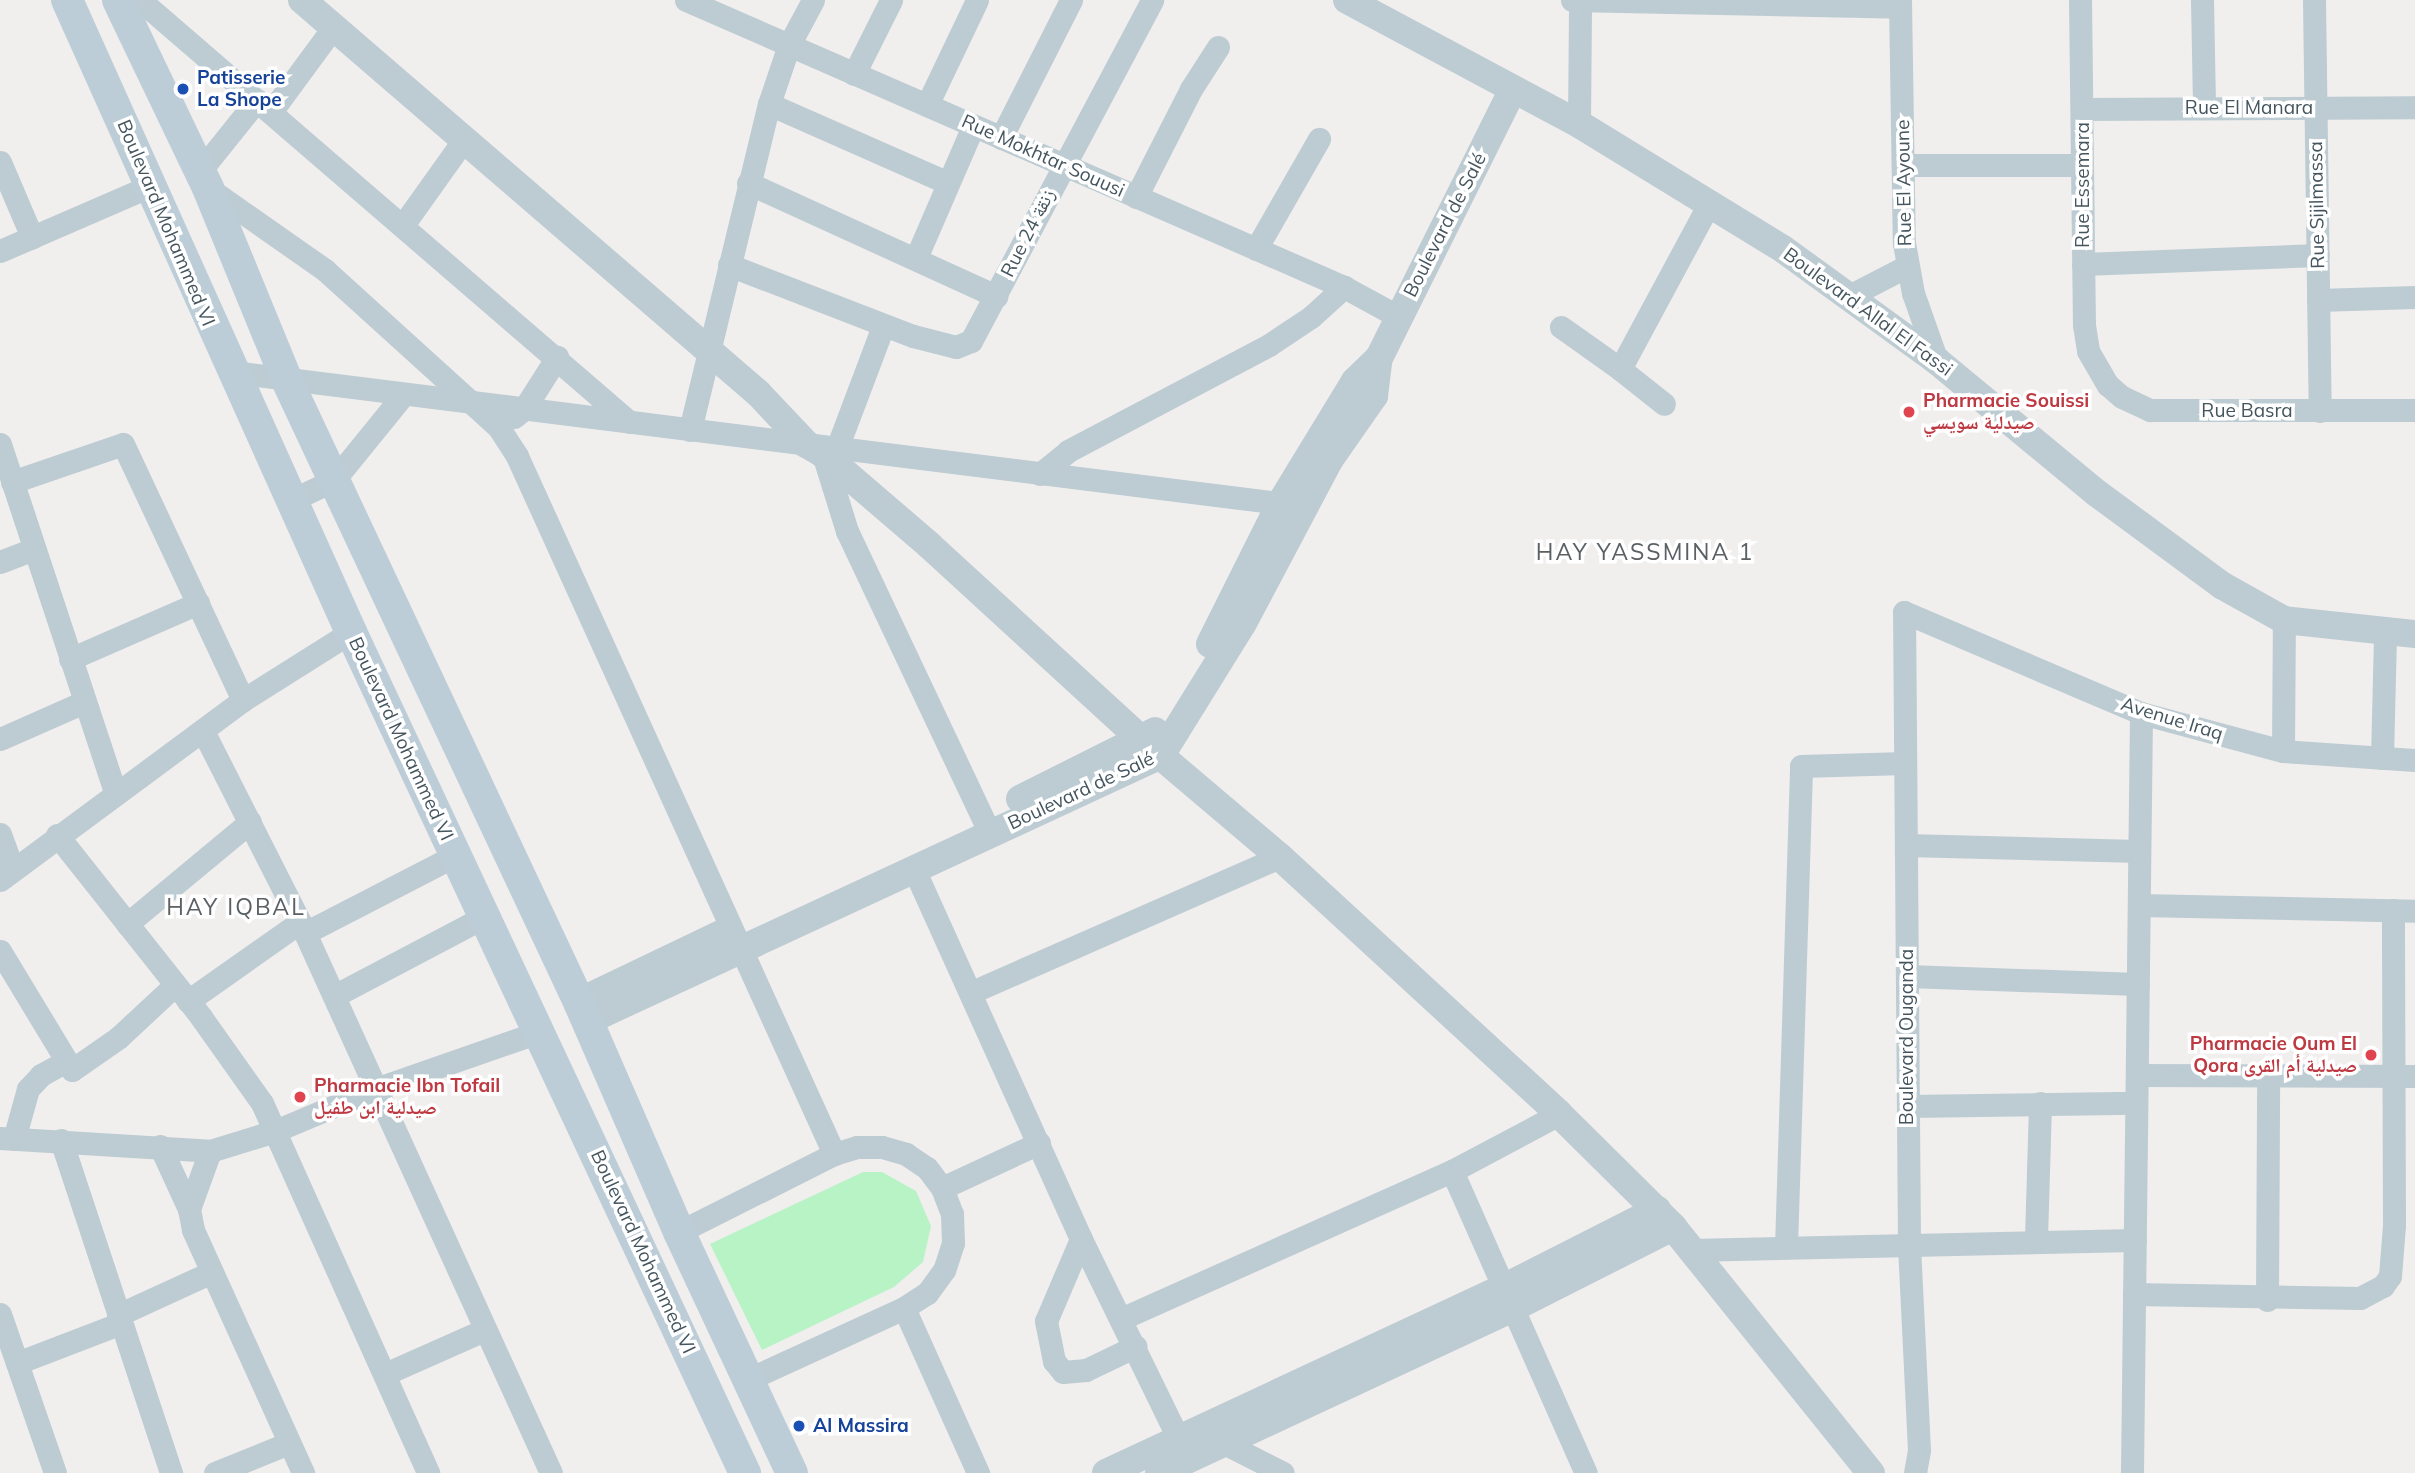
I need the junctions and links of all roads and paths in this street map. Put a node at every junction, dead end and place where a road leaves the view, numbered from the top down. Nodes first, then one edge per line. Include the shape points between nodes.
1 (67, 0) edge
2 (118, 0) edge
3 (140, 0) edge
4 (302, 0) edge
5 (685, 0) edge
6 (813, 0) edge
7 (891, 0) edge
8 (976, 0) edge
9 (1071, 0) edge
10 (1152, 0) edge
11 (1347, 0) edge
12 (1578, 0) edge
13 (2080, 0) edge
14 (2202, 0) edge
15 (2314, 0) edge
16 (1900, 3) edge
17 (332, 29) junction
18 (789, 45) junction
19 (1218, 47) dead end
20 (854, 74) junction
21 (1512, 91) junction
22 (769, 104) junction
23 (927, 105) junction
24 (264, 106) junction
25 (2316, 107) junction
26 (2415, 107) edge
27 (2204, 108) junction
28 (2082, 109) junction
29 (1579, 124) junction
30 (973, 125) junction
31 (1001, 138) junction
32 (1319, 139) dead end
33 (463, 141) junction
34 (0, 162) edge
35 (1063, 165) junction
36 (1903, 165) junction
37 (2081, 165) junction
38 (204, 180) junction
39 (946, 182) junction
40 (748, 183) junction
41 (148, 187) junction
42 (1136, 197) junction
43 (1710, 202) junction
44 (403, 225) junction
45 (32, 237) junction
46 (1256, 249) junction
47 (0, 251) edge
48 (2318, 255) junction
49 (916, 258) junction
50 (2083, 264) junction
51 (729, 265) junction
52 (1907, 265) junction
53 (1344, 287) junction
54 (996, 296) junction
55 (1849, 296) junction
56 (2415, 297) edge
57 (2318, 300) junction
58 (1399, 317) junction
59 (883, 326) junction
60 (1561, 327) dead end
61 (709, 349) junction
62 (556, 357) junction
63 (1937, 361) junction
64 (2096, 368) joint
65 (1620, 369) junction
66 (232, 372) junction
67 (285, 376) junction
68 (404, 394) junction
69 (468, 402) junction
70 (1664, 404) dead end
71 (524, 409) junction
72 (2415, 410) edge
73 (2320, 411) junction
74 (629, 422) junction
75 (499, 428) junction
76 (690, 430) junction
77 (0, 444) edge
78 (822, 449) junction
79 (1040, 474) junction
80 (334, 480) junction
81 (12, 482) junction
82 (290, 501) junction
83 (1292, 505) junction
84 (32, 550) junction
85 (0, 562) edge
86 (198, 603) junction
87 (1904, 612) joint
88 (2284, 620) junction
89 (351, 632) junction
90 (2385, 633) junction
91 (2415, 634) edge
92 (70, 659) junction
93 (243, 700) junction
94 (84, 702) junction
95 (2141, 713) junction
96 (202, 732) junction
97 (0, 739) edge
98 (1152, 748) junction
99 (2283, 751) junction
100 (2382, 758) junction
101 (2415, 760) edge
102 (1905, 763) junction
103 (115, 791) junction
104 (250, 822) junction
105 (986, 825) junction
106 (0, 834) edge
107 (57, 835) junction
108 (1906, 845) junction
109 (2140, 851) junction
110 (456, 855) junction
111 (1280, 857) junction
112 (913, 867) junction
113 (7, 875) edge
114 (2139, 905) junction
115 (2404, 910) edge
116 (484, 917) junction
117 (127, 924) junction
118 (302, 928) junction
119 (735, 938) junction
120 (0, 951) edge
121 (1907, 976) junction
122 (2138, 984) junction
123 (972, 992) junction
124 (181, 993) junction
125 (334, 996) junction
126 (583, 1011) junction
127 (539, 1032) junction
128 (66, 1062) junction
129 (2137, 1075) junction
130 (2405, 1076) edge
131 (2268, 1077) junction
132 (375, 1089) junction
133 (2040, 1103) junction
134 (2136, 1103) junction
135 (1908, 1106) junction
136 (1559, 1114) junction
137 (275, 1131) junction
138 (7, 1139) edge
139 (61, 1140) junction
140 (1039, 1143) junction
141 (160, 1146) junction
142 (210, 1151) junction
143 (834, 1154) junction
144 (1452, 1171) junction
145 (942, 1188) junction
146 (190, 1209) junction
147 (1665, 1219) junction
148 (2404, 1226) edge
149 (678, 1232) junction
150 (1081, 1238) junction
151 (2036, 1239) junction
152 (2134, 1240) junction
153 (1909, 1243) junction
154 (1786, 1247) junction
155 (1690, 1250) junction
156 (212, 1272) junction
157 (2134, 1294) junction
158 (1508, 1298) junction
159 (2267, 1300) junction
160 (904, 1308) junction
161 (0, 1314) edge
162 (1123, 1318) junction
163 (120, 1319) junction
164 (482, 1331) junction
165 (1136, 1346) junction
166 (17, 1363) junction
167 (384, 1374) junction
168 (747, 1380) junction
169 (289, 1443) junction
170 (1199, 1443) junction
171 (1919, 1470) edge
172 (55, 1473) edge
173 (171, 1473) edge
174 (215, 1473) edge
175 (303, 1473) edge
176 (428, 1473) edge
177 (551, 1473) edge
178 (746, 1473) edge
179 (792, 1473) edge
180 (978, 1473) edge
181 (1106, 1473) edge
182 (1159, 1473) edge
183 (1283, 1473) edge
184 (1586, 1473) edge
185 (1871, 1473) edge
186 (2132, 1473) edge

1 - 41 main road, Boulevard Mohammed VI
2 - 38 main road, Boulevard Mohammed VI
3 - 24 street
4 - 17 street
5 - 18 street, Rue Mokhtar Souusi
6 - 18 street
7 - 20 street
8 - 23 street
9 - 31 street
10 - 35 street, Rue 24 زنقة
11 - 21 street, Boulevard Allal El Fassi
12 - 16 street
12 - 29 street
13 - 28 street, Rue Essemara
14 - 27 street
15 - 25 street, Rue Sijilmassa
16 - 36 street, Rue El Ayoune
17 - 24 street
17 - 33 street
18 - 20 street, Rue Mokhtar Souusi
18 - 22 street
19 - 42 street via 1191,89
20 - 23 street, Rue Mokhtar Souusi
21 - 29 street, Boulevard Allal El Fassi
21 - 58 street, Boulevard de Salé
22 - 39 street
22 - 40 street
23 - 30 street, Rue Mokhtar Souusi
24 - 38 street
24 - 44 street
25 - 26 street, Rue El Manara
25 - 27 street, Rue El Manara
25 - 48 street, Rue Sijilmassa
27 - 28 street, Rue El Manara
28 - 37 street, Rue Essemara
29 - 43 street, Boulevard Allal El Fassi
30 - 31 street, Rue Mokhtar Souusi
30 - 39 street
31 - 35 street, Rue Mokhtar Souusi
32 - 46 street
33 - 44 street
33 - 61 street
34 - 45 street
35 - 42 street, Rue Mokhtar Souusi
35 - 54 street, Rue 24 زنقة
36 - 37 street
36 - 52 street, Rue El Ayoune
37 - 50 street, Rue Essemara
38 - 67 main road, Boulevard Mohammed VI
38 - 69 street via 325,270
39 - 49 street
40 - 49 street
40 - 51 street
41 - 45 street
41 - 66 main road, Boulevard Mohammed VI
42 - 46 street, Rue Mokhtar Souusi
43 - 55 street, Boulevard Allal El Fassi
43 - 65 street
44 - 62 street
45 - 47 street
46 - 53 street, Rue Mokhtar Souusi
48 - 50 street
48 - 57 street, Rue Sijilmassa
49 - 54 street
50 - 64 street, Rue Essemara via 2085,333
51 - 59 street
51 - 61 street
52 - 55 street
52 - 63 street, Rue El Ayoune
53 - 58 street, Rue Mokhtar Souusi
53 - 79 street via 1311,317 1269,345 1068,451
54 - 59 street, Rue 24 زنقة via 976,336 956,347
55 - 63 street, Boulevard Allal El Fassi
56 - 57 street
57 - 73 street, Rue Sijilmassa
58 - 83 street, Boulevard de Salé via 1379,358 1374,396
59 - 78 street
60 - 65 street
61 - 76 street
61 - 78 street
62 - 71 street
62 - 74 street
63 - 88 street, Boulevard Allal El Fassi via 2169,548 2223,586
64 - 73 street, Rue Basra via 2122,397 2150,410
65 - 70 street
66 - 67 street
66 - 82 main road, Boulevard Mohammed VI
67 - 68 street
67 - 80 main road, Boulevard Mohammed VI
68 - 69 street
68 - 80 street
69 - 71 street
69 - 75 street
71 - 74 street
71 - 75 street
72 - 73 street, Rue Basra
74 - 76 street
75 - 119 street via 517,456
76 - 78 street
77 - 81 street
78 - 79 street
78 - 98 street
78 - 105 street via 847,531
79 - 83 street
80 - 82 street
80 - 126 main road, Boulevard Mohammed VI
81 - 84 street
81 - 86 street via 123,444
82 - 89 main road, Boulevard Mohammed VI
83 - 98 street, Boulevard de Salé via 1243,623
84 - 85 street
84 - 92 street
86 - 92 street
86 - 93 street
87 - 95 street, Avenue Iraq
87 - 102 street, Boulevard Ouganda
88 - 90 street, Boulevard Allal El Fassi
88 - 99 street
89 - 93 street
89 - 110 main road, Boulevard Mohammed VI
90 - 91 street, Boulevard Allal El Fassi
90 - 100 street
92 - 94 street
93 - 96 street
94 - 97 street
94 - 103 street
95 - 99 street, Avenue Iraq
95 - 109 street
96 - 103 street
96 - 104 street
98 - 105 street, Boulevard de Salé
98 - 111 street
99 - 100 street, Avenue Iraq
100 - 101 street, Avenue Iraq
102 - 108 street, Boulevard Ouganda
102 - 154 street via 1801,766
103 - 107 street
104 - 117 street
104 - 118 street
105 - 112 street, Boulevard de Salé
105 - 119 street, Boulevard de Salé
106 - 113 street
107 - 113 street
107 - 117 street
108 - 109 street
108 - 121 street, Boulevard Ouganda
109 - 114 street
110 - 116 main road, Boulevard Mohammed VI
110 - 118 street
111 - 123 street
111 - 136 street
112 - 119 street, Boulevard de Salé
112 - 123 street
114 - 115 street
114 - 122 street
115 - 130 street
116 - 125 street
116 - 127 main road, Boulevard Mohammed VI
117 - 124 street
118 - 124 street
118 - 125 street
119 - 126 street, Boulevard de Salé
119 - 143 street
120 - 128 street
121 - 122 street
121 - 135 street, Boulevard Ouganda
122 - 129 street
123 - 140 street
124 - 128 street via 92,1058 72,1070
124 - 137 street via 244,1075
125 - 132 street
126 - 149 main road, Boulevard Mohammed VI
127 - 132 street
127 - 178 main road, Boulevard Mohammed VI
128 - 138 street via 41,1075 28,1089
129 - 131 street
129 - 134 street
130 - 131 street
130 - 148 street
131 - 159 street
132 - 137 street
132 - 164 street
133 - 134 street
133 - 135 street
133 - 151 street
134 - 152 street
135 - 153 street, Boulevard Ouganda
136 - 144 street
136 - 147 street
137 - 142 street
137 - 167 street
138 - 139 street
139 - 141 street
139 - 163 street
140 - 145 street
140 - 150 street
141 - 142 street
141 - 146 street
142 - 146 street
143 - 145 street via 858,1147 894,1151 927,1168
143 - 149 street
144 - 158 street
144 - 162 street
145 - 160 street via 952,1214 953,1243 944,1270 927,1293
146 - 156 street
147 - 155 street
147 - 158 street
148 - 159 street via 2384,1286 2360,1298
149 - 168 main road, Boulevard Mohammed VI
150 - 162 street
150 - 165 street via 1046,1321 1054,1361 1063,1372 1086,1370
151 - 152 street
151 - 153 street
152 - 157 street
153 - 154 street
153 - 171 street, Boulevard Ouganda
154 - 155 street
155 - 185 street
156 - 163 street
156 - 169 street
157 - 159 street
157 - 186 street
158 - 170 street
158 - 184 street
160 - 168 street
160 - 180 street
161 - 166 street
162 - 165 street
163 - 166 street
163 - 173 street
164 - 167 street
164 - 177 street
165 - 170 street
166 - 172 street
167 - 176 street
168 - 179 main road, Boulevard Mohammed VI
169 - 174 street
169 - 175 street
170 - 181 street
170 - 182 street
170 - 183 street

